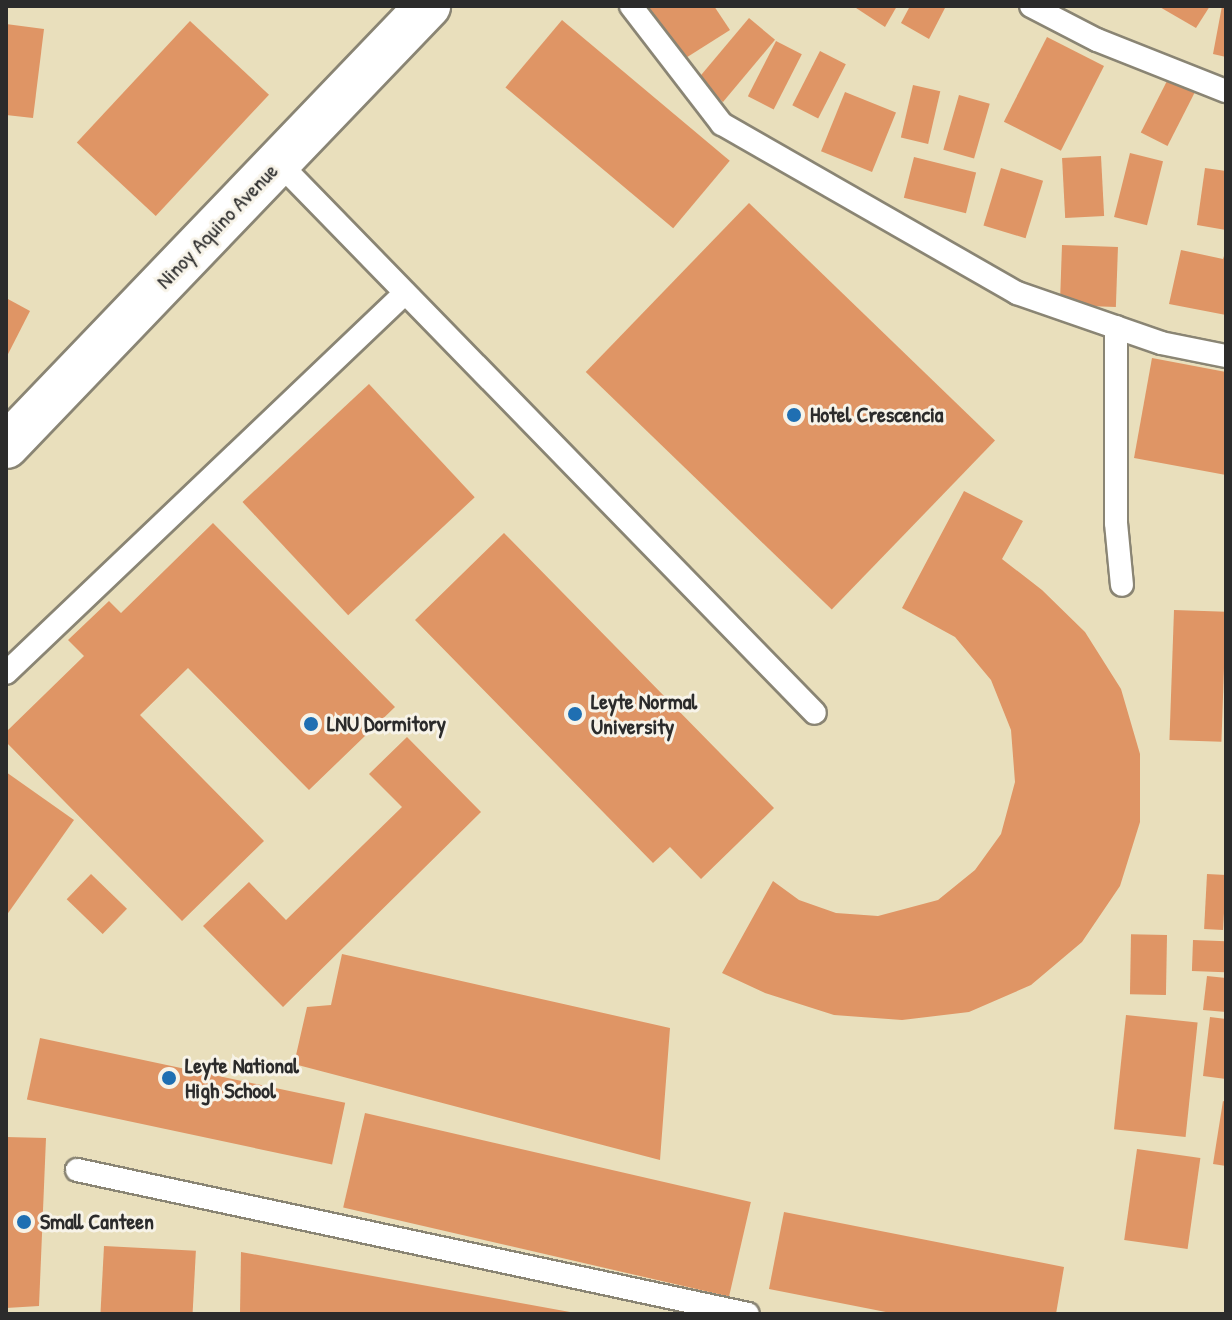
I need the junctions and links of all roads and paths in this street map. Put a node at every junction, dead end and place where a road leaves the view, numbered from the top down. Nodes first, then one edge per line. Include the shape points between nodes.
1 (428, 6) edge
2 (631, 6) edge
3 (1031, 6) edge
4 (1226, 91) edge
5 (278, 162) junction
6 (405, 293) junction
7 (1116, 327) junction
8 (1226, 356) edge
9 (6, 446) edge
10 (1122, 585) dead end
11 (6, 673) edge
12 (815, 713) dead end
13 (77, 1170) dead end
14 (748, 1314) edge

1 - 5 main road, Ninoy Aquino Avenue
2 - 7 lane via 722,124 1017,293
3 - 4 lane via 1097,40
5 - 6 lane
5 - 9 main road, Ninoy Aquino Avenue
6 - 11 lane
6 - 12 lane
7 - 8 lane
7 - 10 lane via 1116,523
13 - 14 lane

